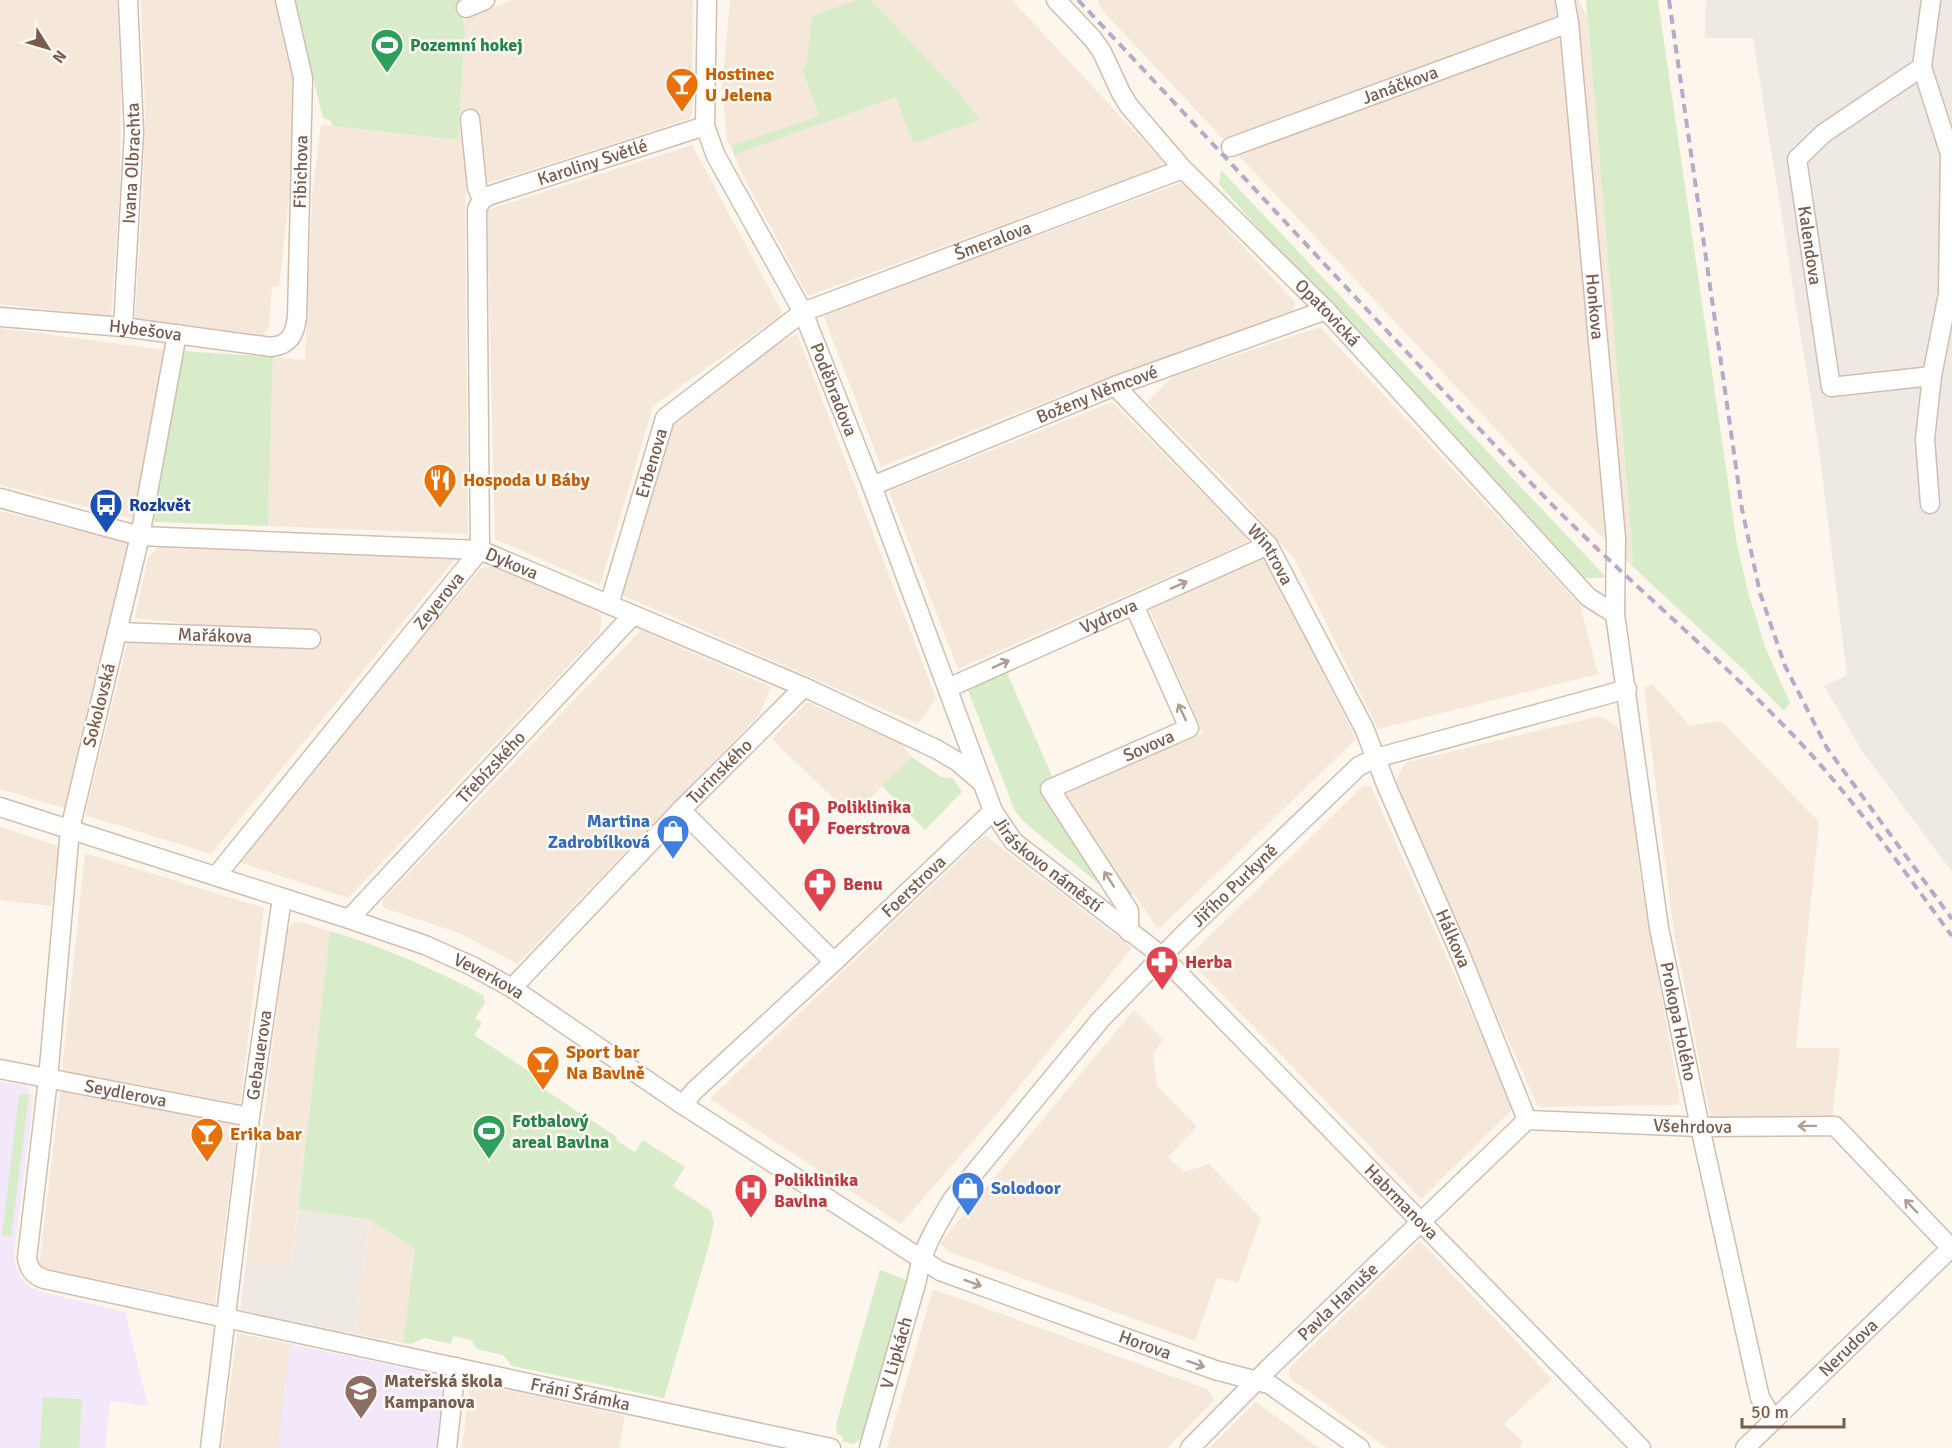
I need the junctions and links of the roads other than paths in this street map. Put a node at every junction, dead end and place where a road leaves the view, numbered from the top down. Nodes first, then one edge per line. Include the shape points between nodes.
1 (128, 0) edge
2 (285, 0) edge
3 (485, 0) edge
4 (707, 0) edge
5 (1056, 0) edge
6 (1565, 0) edge
7 (1931, 0) edge
8 (466, 8) dead end
9 (1569, 23) junction
10 (1922, 67) junction
11 (470, 119) dead end
12 (705, 126) junction
13 (1231, 147) dead end
14 (1183, 169) junction
15 (482, 200) junction
16 (1326, 310) junction
17 (803, 312) junction
18 (0, 316) edge
19 (123, 327) junction
20 (177, 334) junction
21 (288, 342) joint
22 (1932, 376) junction
23 (1115, 386) junction
24 (872, 486) junction
25 (0, 498) edge
26 (1930, 504) dead end
27 (140, 536) junction
28 (1268, 545) junction
29 (480, 550) junction
30 (609, 605) junction
31 (1134, 605) junction
32 (1615, 614) junction
33 (633, 615) junction
34 (117, 632) junction
35 (310, 639) dead end
36 (804, 687) junction
37 (948, 688) junction
38 (1627, 689) junction
39 (1376, 758) junction
40 (982, 783) junction
41 (1050, 789) joint
42 (0, 807) edge
43 (681, 810) junction
44 (993, 811) junction
45 (69, 828) junction
46 (216, 876) junction
47 (282, 898) junction
48 (350, 919) junction
49 (1129, 932) junction
50 (1162, 956) junction
51 (834, 962) junction
52 (512, 988) junction
53 (0, 1070) edge
54 (48, 1079) junction
55 (683, 1105) junction
56 (250, 1117) junction
57 (1527, 1120) junction
58 (1700, 1127) junction
59 (1420, 1222) junction
60 (1952, 1248) edge
61 (921, 1258) junction
62 (224, 1318) junction
63 (456, 1367) junction
64 (1257, 1380) junction
65 (1774, 1420) junction
66 (210, 1448) edge
67 (447, 1448) edge
68 (831, 1448) edge
69 (869, 1448) edge
70 (1190, 1448) edge
71 (1360, 1448) edge
72 (1641, 1448) edge
73 (1745, 1448) edge

1 - 19 street, Ivana Olbrachta via 134,132
2 - 21 street, Fibichova via 303,78 297,317
3 - 8 street
4 - 12 street, Poděbradova
5 - 14 street, Opatovická via 1093,39 1129,106
6 - 9 street, Honkova
7 - 10 street
9 - 13 street, Janáčkova
9 - 32 street, Honkova via 1616,538
10 - 22 street via 1950,154 1948,294
10 - 22 street, Kalendova via 1824,133 1797,159 1832,387
11 - 15 street via 477,187
12 - 15 street, Karoliny Světlé
12 - 17 street, Poděbradova via 729,183
14 - 16 street, Opatovická
14 - 17 street, Šmeralova
15 - 29 street via 477,209
16 - 23 street, Boženy Němcové
16 - 32 street, Opatovická via 1588,597
17 - 24 street, Poděbradova
17 - 30 street, Erbenova via 665,418
18 - 19 street, Hybešova
19 - 20 street, Hybešova
20 - 21 street, Hybešova via 271,347
20 - 27 street, Sokolovská
22 - 26 street via 1925,439
23 - 24 street, Boženy Němcové
23 - 28 street, Wintrova
24 - 37 street, Poděbradova
25 - 27 street, Dykova
27 - 29 street, Dykova
27 - 34 street, Sokolovská
31 -> 28 street, Vydrova
28 - 39 street, Wintrova
29 - 30 street, Dykova
29 - 46 street, Zeyerova
30 - 33 street, Dykova
37 -> 31 street, Vydrova
41 -> 31 street, Sovova via 1190,728
32 - 38 street, Prokopa Holého
33 - 36 street, Dykova
33 - 48 street, Třebízského
34 - 35 street, Mařákova
34 - 45 street, Sokolovská
36 - 40 street, Dykova via 936,749
36 - 43 street, Turinského
37 - 40 street, Poděbradova
38 - 39 street, Jiřího Purkyně
38 - 58 street, Prokopa Holého via 1659,928
39 - 50 street, Jiřího Purkyně via 1359,766
39 - 57 street, Hálkova
40 - 44 street, Jiráskovo náměstí
49 -> 41 street, Jiráskovo náměstí via 1129,910
42 - 45 street, Veverkova
43 - 51 street
43 - 52 street, Turinského
44 - 49 street, Jiráskovo náměstí via 1013,841
44 - 51 street, Foerstrova
45 - 46 street, Veverkova
45 - 54 street, Sokolovská
46 - 47 street, Veverkova
47 - 48 street, Veverkova
47 - 56 street, Gebauerova
48 - 52 street, Veverkova via 425,945
49 - 50 street, Jiráskovo náměstí
50 - 59 street, Habrmanova
50 - 61 street, Jiřího Purkyně via 1101,1019 952,1200
51 - 55 street, Foerstrova
52 - 55 street, Veverkova
53 - 54 street, Seydlerova
54 - 56 street, Seydlerova
54 - 62 street via 27,1258 31,1270 44,1279
55 - 61 street, Veverkova
56 - 62 street, Gebauerova
57 - 58 street, Všehrdova
57 - 59 street
60 -> 58 street, Všehrdova via 1835,1126
58 - 65 street, Prokopa Holého via 1760,1398
59 - 64 street, Pavla Hanuše
59 - 72 street, Habrmanova
60 - 65 street, Nerudova
61 -> 64 street, Horova via 940,1271 1204,1366
61 - 69 street, V Lipkách
62 - 63 street, Fráni Šrámka
62 - 66 street, Gebauerova
63 - 67 street
63 - 68 street, Fráni Šrámka
64 - 70 street, Pavla Hanuše
64 - 71 street, Horova via 1278,1389
65 - 73 street, Nerudova

